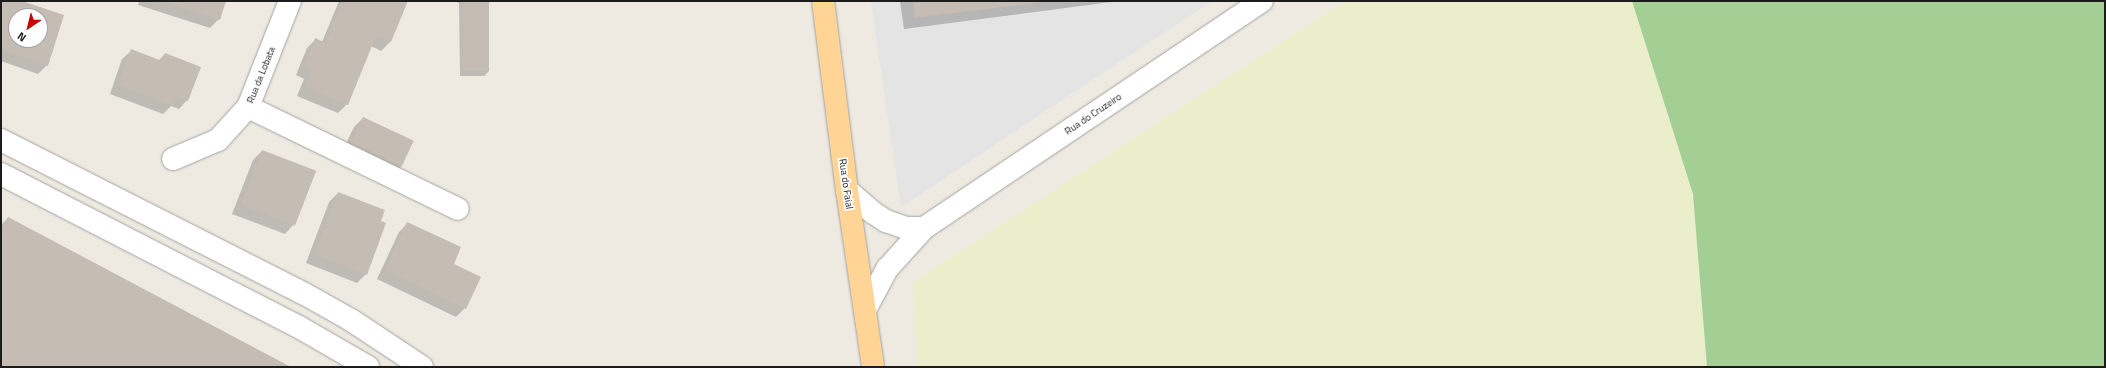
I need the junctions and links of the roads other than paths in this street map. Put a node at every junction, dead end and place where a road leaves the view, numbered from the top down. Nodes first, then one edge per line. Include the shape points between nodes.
1 (290, 1) edge
2 (823, 1) edge
3 (1262, 1) edge
4 (248, 107) junction
5 (1, 140) edge
6 (173, 159) dead end
7 (1, 174) edge
8 (846, 190) junction
9 (458, 209) dead end
10 (924, 228) junction
11 (865, 310) junction
12 (368, 367) edge
13 (422, 367) edge
14 (873, 367) edge

1 - 4 street, Rua da Lobata
2 - 8 main road, Rua do Faial
3 - 10 street, Rua do Cruzeiro
4 - 6 street, Rua da Lobata via 218,140
4 - 9 street
5 - 13 street via 303,293 351,320
7 - 12 street via 299,327
8 - 10 street via 886,221 906,228
8 - 11 main road, Rua do Faial
10 - 11 street, Rua do Cruzeiro via 887,269
11 - 14 main road, Rua do Faial

